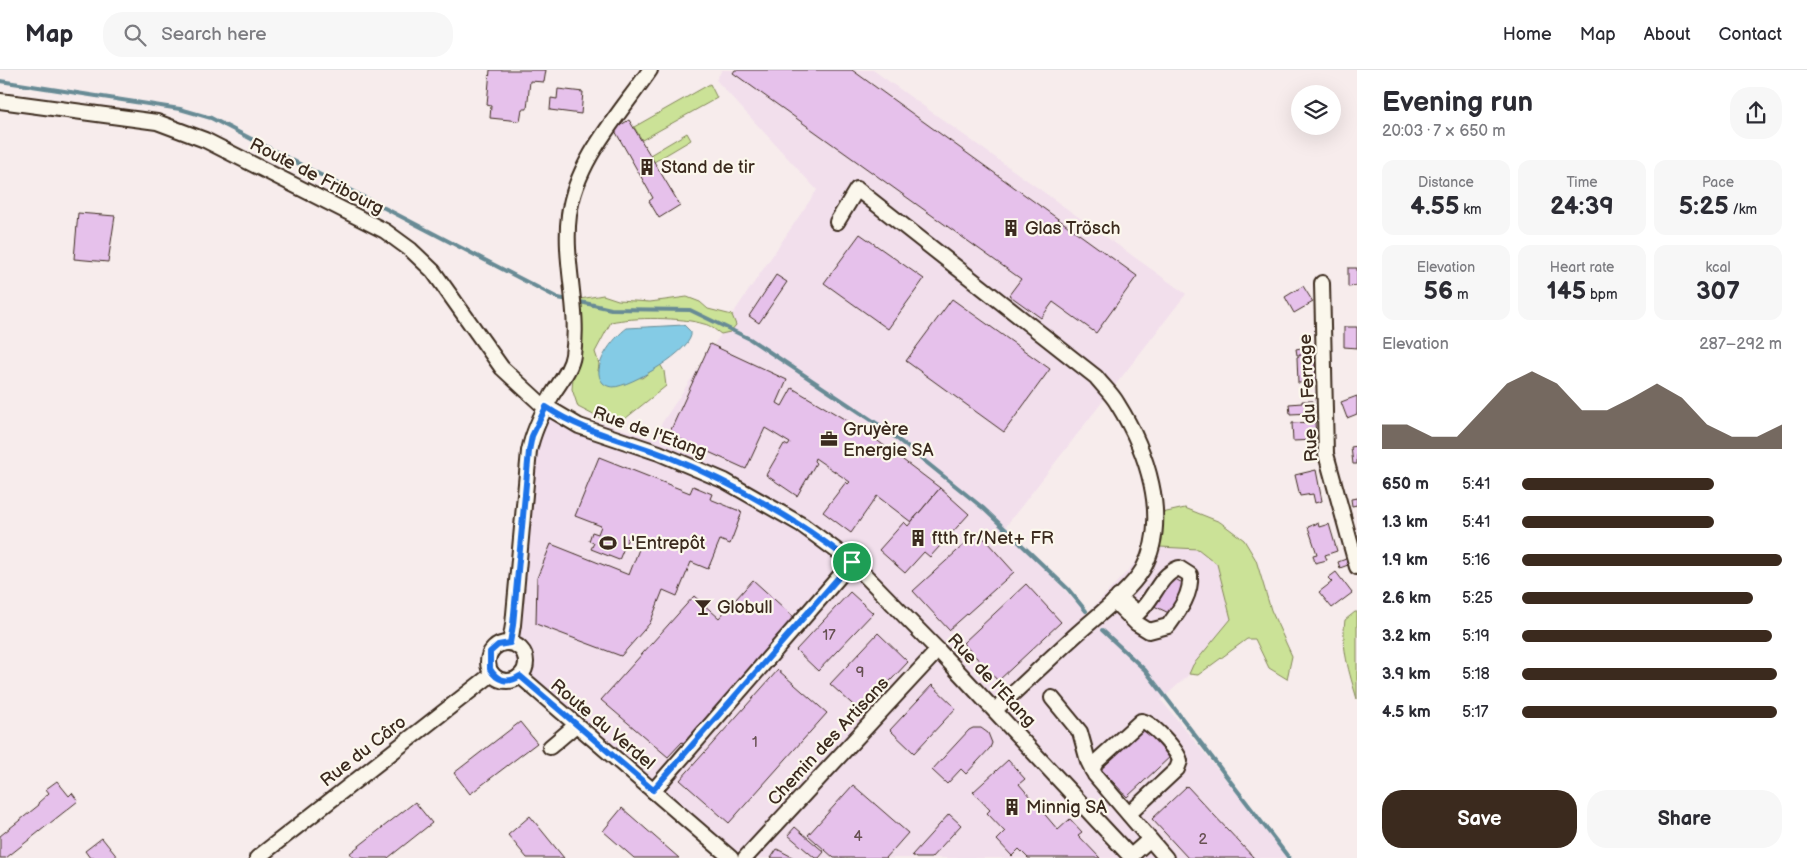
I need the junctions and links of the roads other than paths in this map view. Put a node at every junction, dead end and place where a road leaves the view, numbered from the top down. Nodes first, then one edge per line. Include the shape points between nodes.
1 (650, 70) edge
2 (0, 101) edge
3 (836, 222) dead end
4 (1322, 283) dead end
5 (546, 407) junction
6 (852, 562) junction
7 (1357, 567) edge
8 (1116, 599) junction
9 (510, 643) junction
10 (938, 650) junction
11 (492, 674) junction
12 (520, 676) junction
13 (1052, 698) dead end
14 (995, 710) junction
15 (576, 725) junction
16 (550, 748) dead end
17 (1092, 770) junction
18 (653, 790) junction
19 (1129, 814) junction
20 (1149, 840) junction
21 (726, 857) edge
22 (1132, 857) edge
23 (257, 858) edge
24 (745, 858) edge
25 (1166, 858) edge

1 - 5 street via 616,116 584,169 574,193 568,236 574,309 571,363
2 - 5 street, Route de Fribourg via 157,122 206,140 373,224 400,241 432,271 502,368
3 - 8 street via 857,189 1096,377 1116,402 1134,433 1146,466 1153,493 1154,522 1152,544 1142,570
4 - 7 street, Rue du Ferrage via 1326,454
5 - 6 street, Rue de l'Etang via 579,426 659,453 725,481 802,525
5 - 9 street via 532,436 529,451
6 - 10 street, Rue de l'Etang
6 - 18 street
8 - 8 street via 1136,623 1149,631 1168,626 1191,586 1190,575 1179,568 1168,572 1149,603 1138,612
8 - 14 street
9 - 11 street via 498,645 490,652 488,663
9 - 12 street via 525,653 526,665
10 - 14 street, Rue de l'Etang
10 - 24 street, Chemin des Artisans
11 - 12 street via 509,681
11 - 23 street, Rue du Câro
12 - 15 street, Route du Verdel
13 - 17 street via 1080,732
14 - 22 street, Rue de l'Etang
15 - 16 street
15 - 18 street, Route du Verdel
17 - 19 street
17 - 19 street via 1096,762 1141,721 1149,722 1176,752 1180,761 1177,769
18 - 21 street, Route du Verdel
19 - 20 street
20 - 22 street
20 - 25 street

